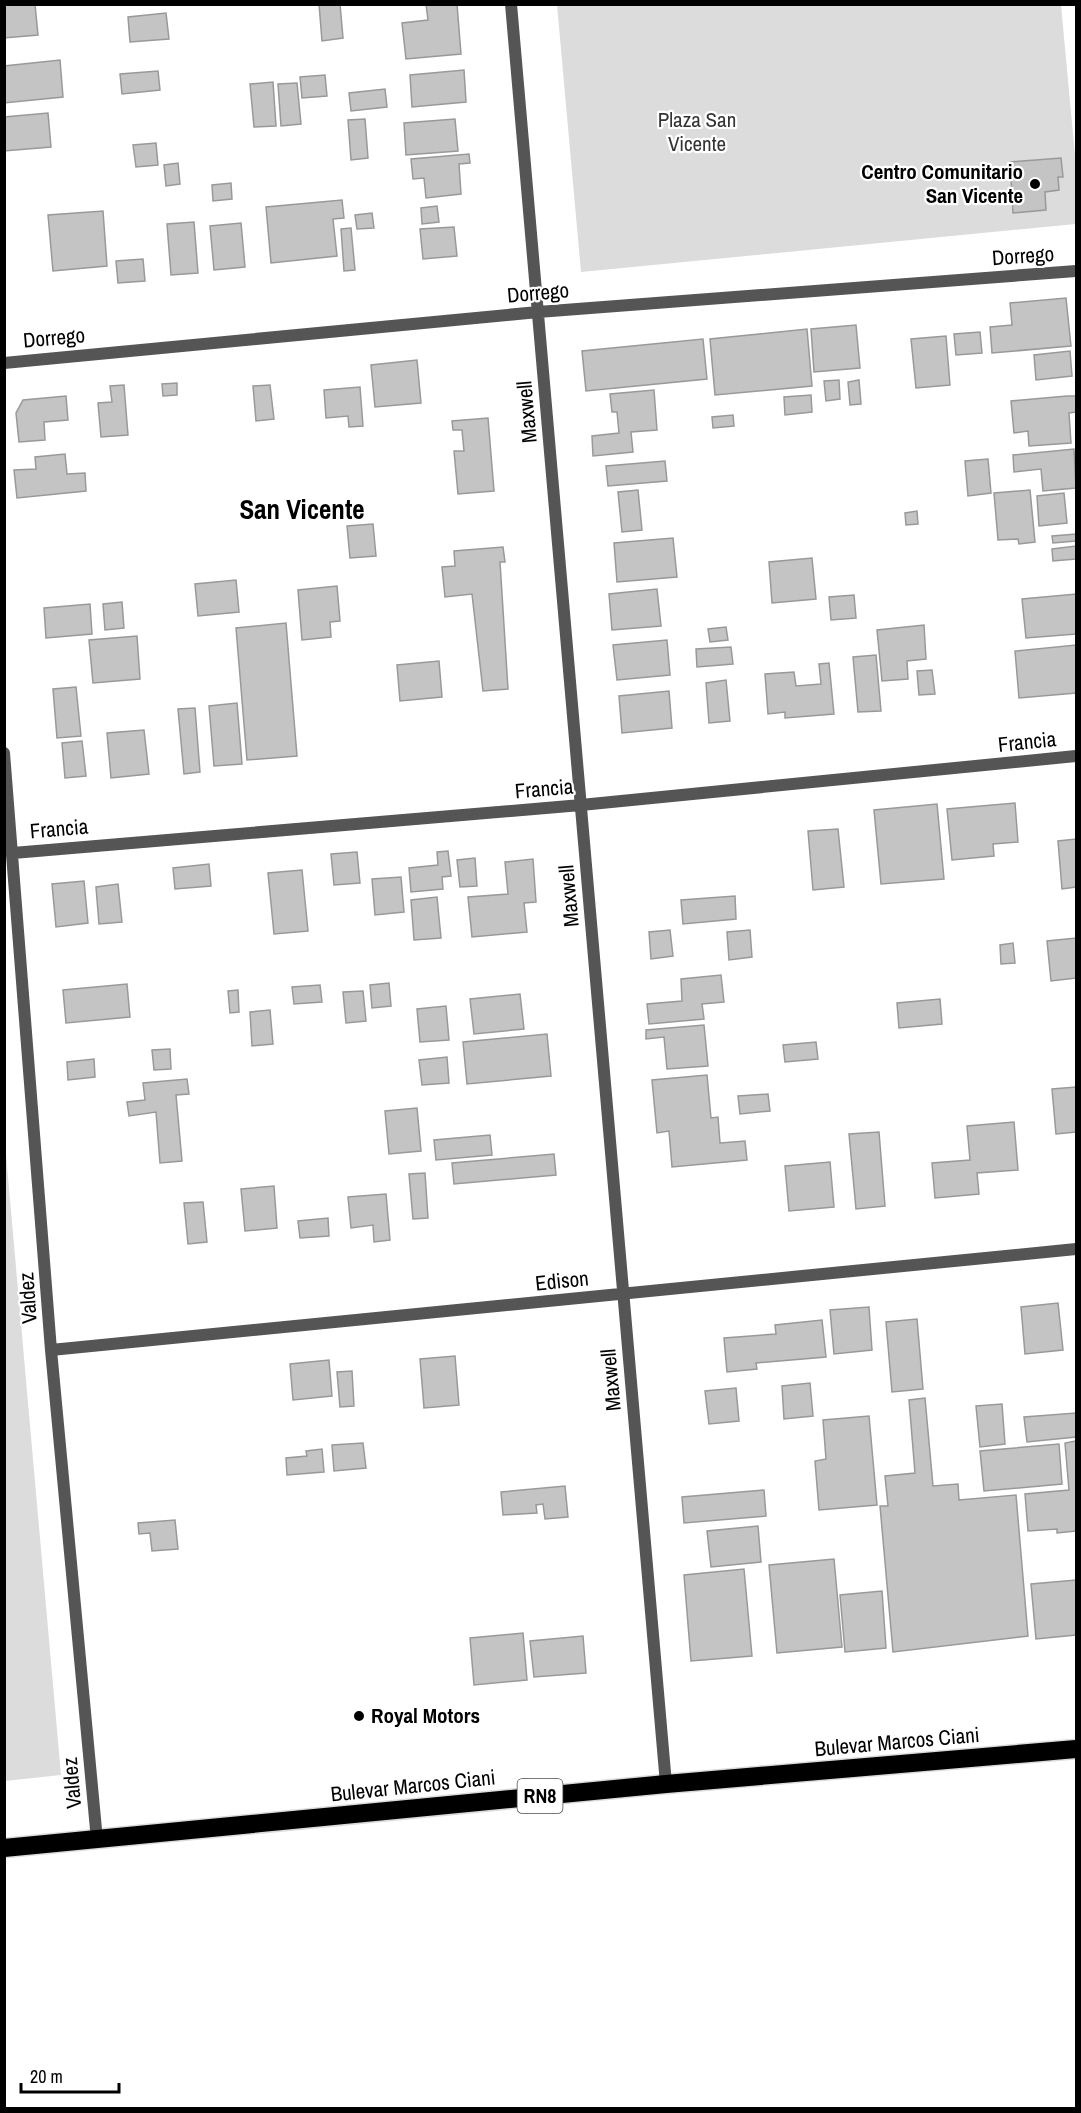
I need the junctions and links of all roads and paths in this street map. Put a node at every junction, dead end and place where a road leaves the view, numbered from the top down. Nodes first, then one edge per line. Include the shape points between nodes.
1 (511, 4) edge
2 (1077, 271) edge
3 (538, 312) junction
4 (4, 363) edge
5 (4, 753) edge
6 (1077, 756) edge
7 (581, 805) junction
8 (13, 853) junction
9 (1077, 1249) edge
10 (623, 1294) junction
11 (51, 1350) junction
12 (1077, 1749) edge
13 (666, 1784) junction
14 (97, 1840) junction
15 (4, 1848) edge

1 - 3 street, Maxwell
2 - 3 street, Dorrego
3 - 4 street, Dorrego
3 - 7 street, Maxwell
5 - 8 street, Valdez
6 - 7 street, Francia
7 - 8 street, Francia
7 - 10 street, Maxwell
8 - 11 street, Valdez
9 - 10 street, Edison
10 - 11 street, Edison
10 - 13 street, Maxwell
11 - 14 street, Valdez
12 - 13 highway, Bulevar Marcos Ciani / RN8
13 - 14 highway, Bulevar Marcos Ciani / RN8
14 - 15 highway, Bulevar Marcos Ciani / RN8

